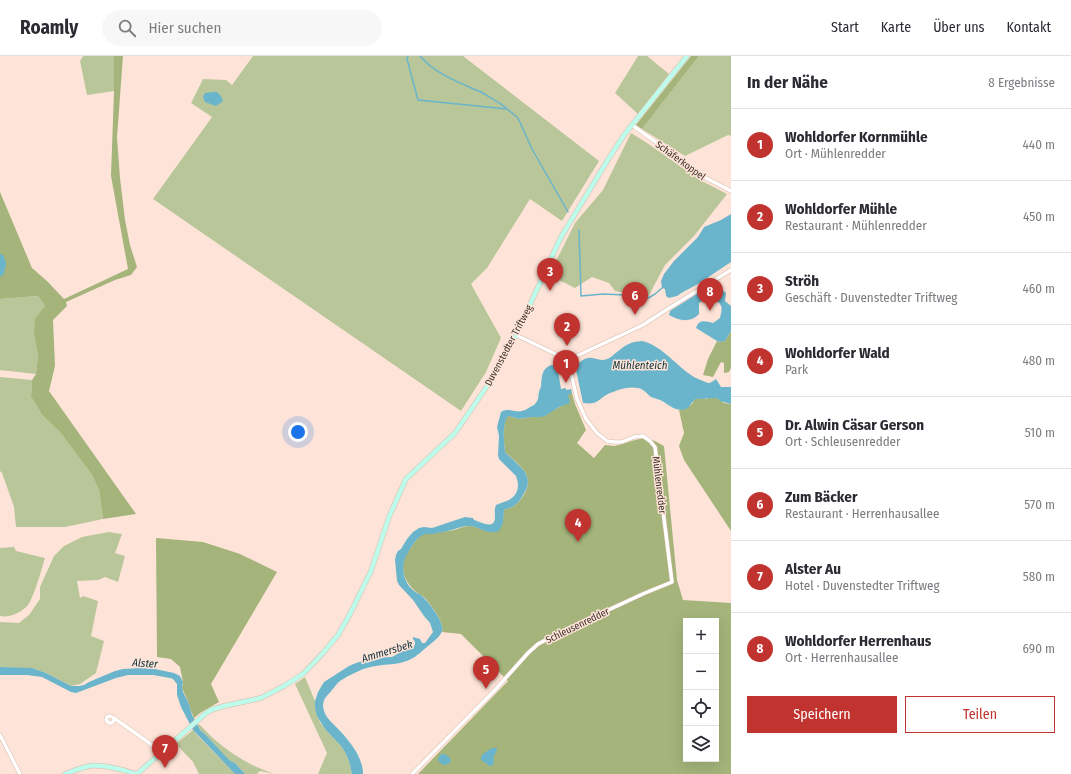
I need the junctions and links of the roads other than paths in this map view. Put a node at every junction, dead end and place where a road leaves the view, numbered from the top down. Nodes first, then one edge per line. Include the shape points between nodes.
1 (687, 56) edge
2 (632, 125) junction
3 (731, 192) edge
4 (731, 270) edge
5 (516, 335) junction
6 (568, 360) junction
7 (672, 582) joint
8 (114, 718) dead end
9 (0, 735) edge
10 (162, 752) junction
11 (20, 774) edge
12 (66, 774) edge
13 (136, 774) edge
14 (412, 774) edge

1 - 2 street, Duvenstedter Triftweg
2 - 3 street, Schäferkoppel via 706,178
2 - 5 street, Duvenstedter Triftweg via 561,237
4 - 6 street via 643,325
5 - 6 street
5 - 10 street, Duvenstedter Triftweg via 494,376 455,433 406,479 389,517 371,571 338,635 323,653 303,674 261,698 211,710
6 - 7 street, Mühlenredder via 577,399 586,419 597,433 607,441 615,442 643,436 655,447
7 - 14 street, Schleusenredder via 538,644
8 - 10 street
9 - 11 street
10 - 13 street, Duvenstedter Triftweg
12 - 13 street via 94,766

